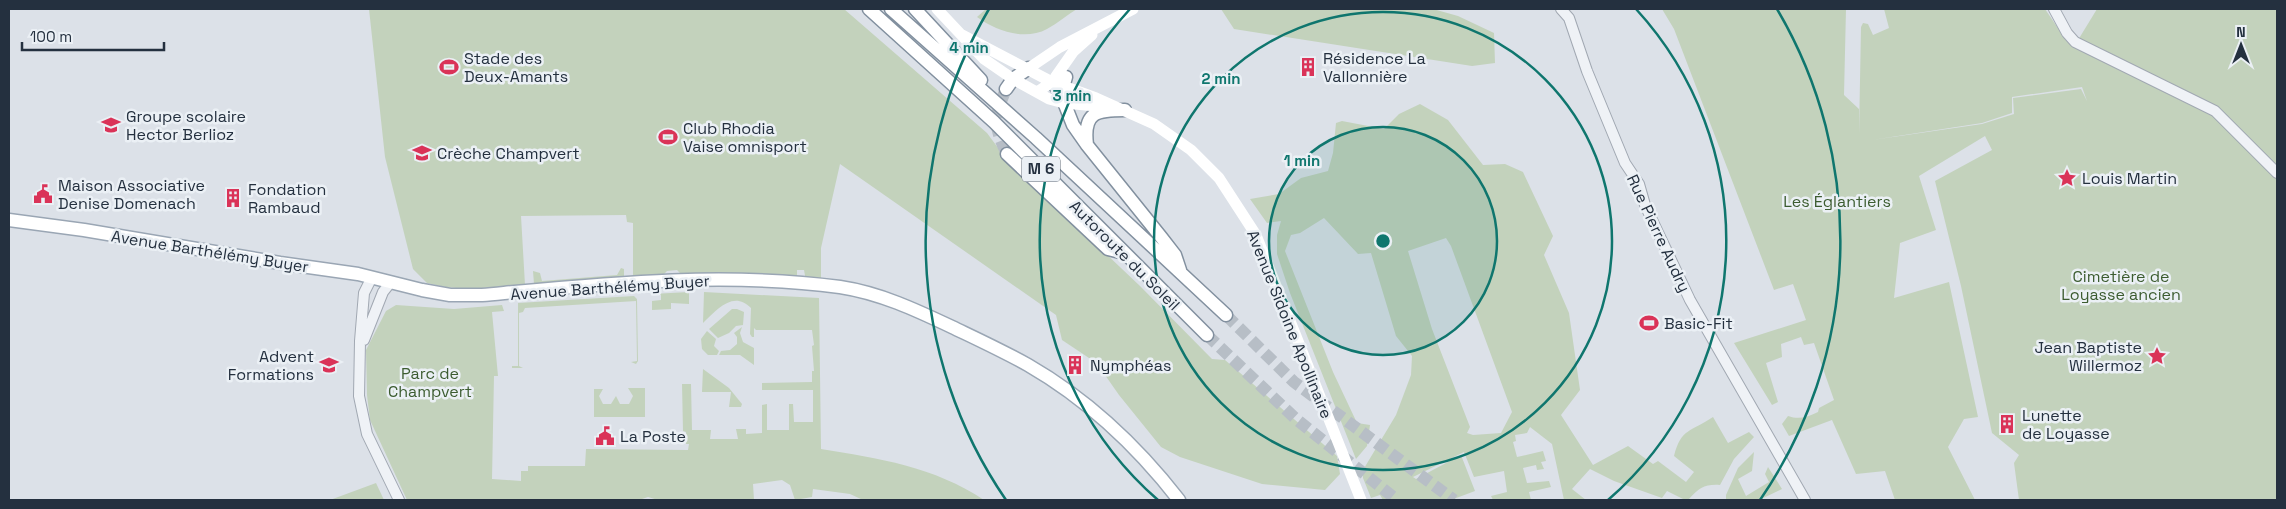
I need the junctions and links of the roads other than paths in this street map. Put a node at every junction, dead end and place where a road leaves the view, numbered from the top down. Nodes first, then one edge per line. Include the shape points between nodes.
1 (858, 9) edge
2 (869, 9) edge
3 (891, 9) edge
4 (915, 9) edge
5 (937, 9) edge
6 (1132, 9) edge
7 (1561, 9) edge
8 (2054, 9) edge
9 (1105, 23) junction
10 (962, 35) junction
11 (922, 56) junction
12 (1029, 68) junction
13 (1061, 81) junction
14 (1009, 84) junction
15 (1037, 92) junction
16 (1064, 103) junction
17 (1125, 110) junction
18 (1036, 138) junction
19 (1087, 145) junction
20 (1007, 154) tunnel mouth
21 (2277, 173) edge
22 (9, 220) edge
23 (1124, 253) junction
24 (1180, 272) junction
25 (372, 277) junction
26 (391, 282) junction
27 (1226, 315) tunnel mouth
28 (1207, 335) tunnel mouth
29 (360, 350) junction
30 (399, 500) edge
31 (1178, 500) edge
32 (1361, 500) edge
33 (1805, 500) edge

1 - 11 main road
2 - 11 main road, Autoroute du Soleil / M 6
3 - 18 main road, Autoroute du Soleil / M 6
4 - 18 main road
5 - 10 main road, Avenue Sidoine Apollinaire
6 - 9 main road
7 - 33 street, Rue Pierre Audry via 1568,18 1625,163 1639,184 1645,205 1690,300
8 - 21 street via 2075,42 2215,111
9 - 12 main road
9 - 13 main road via 1073,52 1066,62
10 - 12 main road, Avenue Sidoine Apollinaire
10 - 14 main road, Avenue Sidoine Apollinaire
11 - 23 main road, Autoroute du Soleil / M 6 via 994,122
12 - 13 main road, Avenue Sidoine Apollinaire
12 - 14 main road
12 - 15 main road
13 - 15 main road
13 - 16 main road
13 - 17 main road, Avenue Sidoine Apollinaire
14 - 15 main road, Avenue Sidoine Apollinaire
15 - 16 main road, Avenue Sidoine Apollinaire
16 - 17 main road, Avenue Sidoine Apollinaire
16 - 19 main road via 1073,125
17 - 19 main road via 1103,110 1092,116 1086,128
17 - 32 main road, Avenue Sidoine Apollinaire via 1154,124 1191,150 1219,178 1256,235
18 - 24 main road, Autoroute du Soleil / M 6
19 - 24 main road via 1175,255
20 - 23 main road via 1108,249
22 - 25 main road, Avenue Barthélémy Buyer
23 - 28 main road, Autoroute du Soleil / M 6
24 - 27 main road, Autoroute du Soleil / M 6
25 - 26 main road, Avenue Barthélémy Buyer
25 - 29 street via 364,293
26 - 29 street via 382,292
26 - 31 main road, Avenue Barthélémy Buyer via 441,293 474,295 696,279 803,284 861,291 914,309 1048,378 1101,416
29 - 30 street via 362,416 367,434

